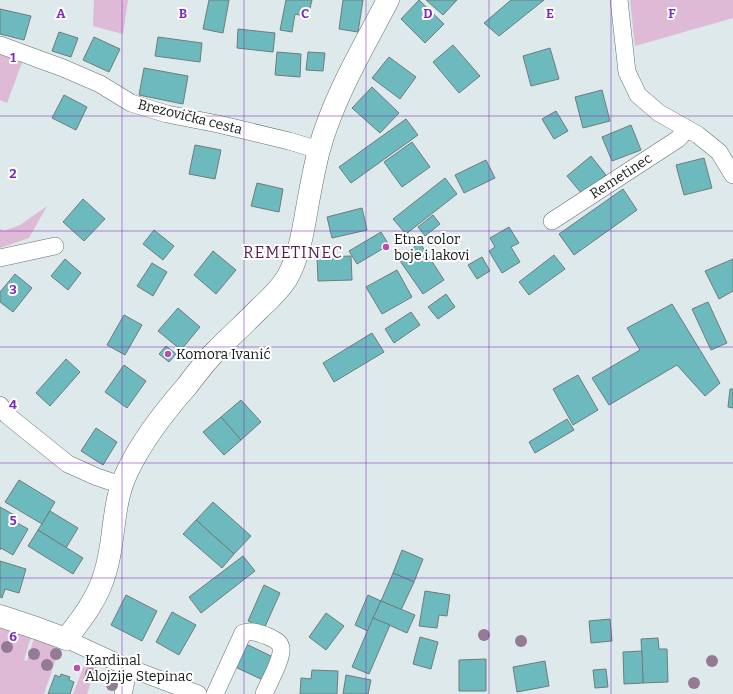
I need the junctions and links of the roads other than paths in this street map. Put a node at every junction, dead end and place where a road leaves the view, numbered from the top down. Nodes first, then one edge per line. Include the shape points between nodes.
1 (388, 0) edge
2 (620, 0) edge
3 (0, 45) edge
4 (687, 129) junction
5 (319, 150) junction
6 (733, 175) edge
7 (552, 221) dead end
8 (55, 246) dead end
9 (0, 258) edge
10 (0, 405) edge
11 (121, 485) junction
12 (0, 616) edge
13 (66, 639) junction
14 (129, 668) junction
15 (124, 694) edge
16 (198, 694) edge
17 (215, 694) edge
18 (264, 694) edge

1 - 5 main road via 344,85
2 - 4 street via 627,72 638,95 659,113
3 - 5 street, Brezovička cesta via 100,84 131,103
4 - 6 street via 719,152
4 - 7 street, Remetinec via 678,139
5 - 11 main road via 299,248 286,279 214,353 164,413 136,455
8 - 9 street
10 - 11 street via 7,416 68,464
11 - 13 main road via 106,573 94,599
12 - 13 main road
13 - 14 street
14 - 15 street
14 - 16 street
17 - 18 street via 243,633 256,632 276,640 281,646 281,656

